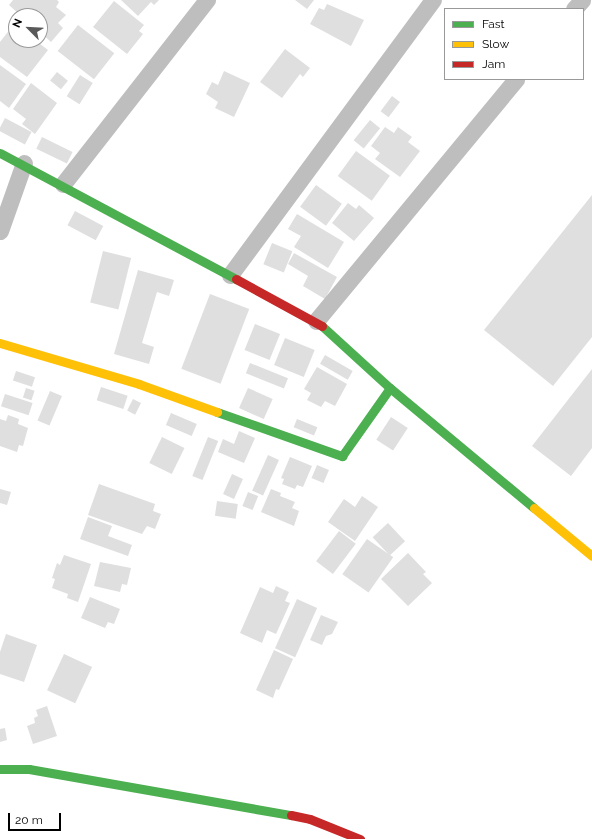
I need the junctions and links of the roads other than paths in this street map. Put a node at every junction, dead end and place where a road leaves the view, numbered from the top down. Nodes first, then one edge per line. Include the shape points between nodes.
1 (207, 0) edge
2 (433, 0) edge
3 (582, 0) edge
4 (575, 8) edge
5 (515, 80) edge
6 (0, 152) edge
7 (24, 164) junction
8 (63, 184) junction
9 (0, 231) edge
10 (230, 274) junction
11 (316, 320) junction
12 (0, 343) edge
13 (390, 388) junction
14 (592, 556) edge
15 (0, 769) edge
16 (360, 839) edge

1 - 8 street
2 - 10 street
3 - 4 street
5 - 11 street
6 - 7 street
7 - 8 street
7 - 9 street
8 - 10 street
10 - 11 street
11 - 13 street
12 - 13 street via 139,384 342,456
13 - 14 street
15 - 16 street via 29,769 274,811 310,818

